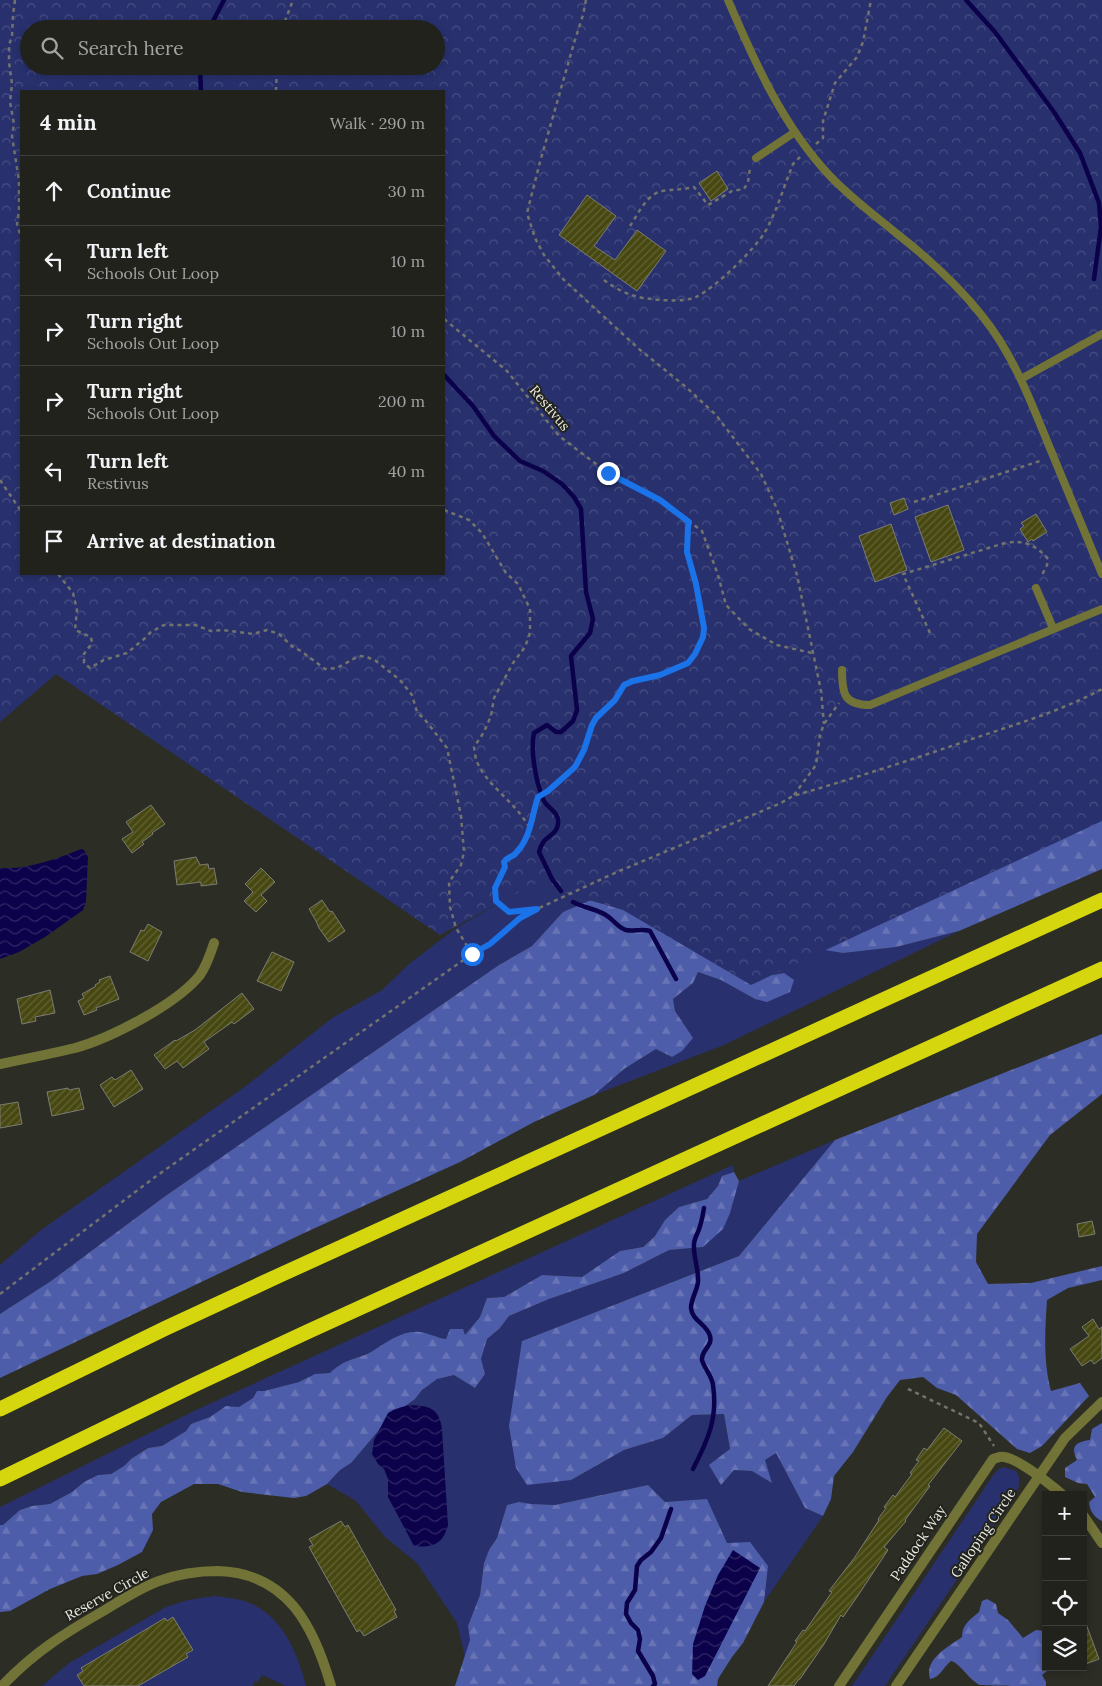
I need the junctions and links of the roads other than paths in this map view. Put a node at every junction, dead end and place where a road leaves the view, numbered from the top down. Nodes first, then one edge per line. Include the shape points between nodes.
1 (728, 0) edge
2 (796, 132) junction
3 (756, 158) road end
4 (1102, 334) edge
5 (1021, 379) junction
6 (1102, 574) edge
7 (1036, 588) road end
8 (1102, 609) edge
9 (1053, 628) junction
10 (842, 670) dead end
11 (1102, 900) edge
12 (214, 944) dead end
13 (1102, 969) edge
14 (0, 1064) edge
15 (1102, 1402) edge
16 (0, 1409) edge
17 (1039, 1475) junction
18 (0, 1479) edge
19 (1058, 1491) edge
20 (1087, 1521) edge
21 (1102, 1543) edge
22 (2, 1686) edge
23 (331, 1686) edge
24 (839, 1686) edge
25 (896, 1686) edge

1 - 2 lane via 775,100
2 - 3 lane
2 - 5 lane via 831,177 935,265 963,294 984,318
4 - 5 lane
5 - 6 lane
7 - 9 lane
8 - 9 lane
9 - 10 lane via 870,705 850,702 842,682
11 - 16 highway via 166,1328
12 - 14 street via 201,974 192,984 135,1022 77,1047
13 - 18 highway via 308,1332
15 - 17 street, Galloping Circle via 1065,1438
17 - 19 street
17 - 24 street, Paddock Way via 1006,1456 1000,1456 987,1466
17 - 25 street, Galloping Circle
20 - 21 street
22 - 23 street, Reserve Circle via 58,1637 131,1594 159,1581 202,1571 248,1575 281,1593 306,1624 318,1647

